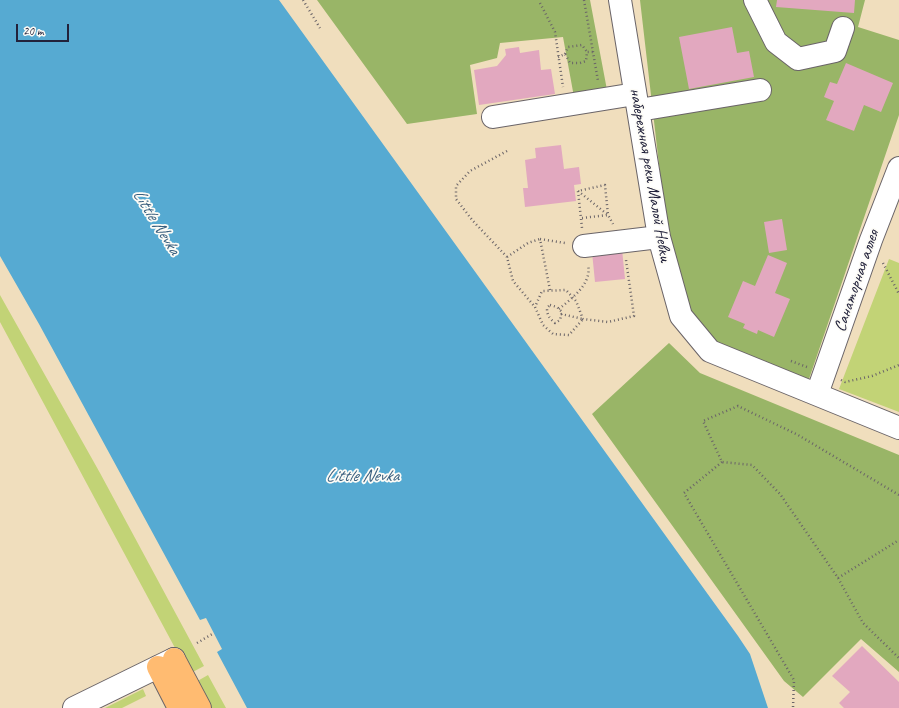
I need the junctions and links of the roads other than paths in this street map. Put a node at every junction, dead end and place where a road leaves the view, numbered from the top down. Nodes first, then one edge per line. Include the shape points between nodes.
1 (620, 0) edge
2 (755, 0) edge
3 (842, 28) dead end
4 (760, 90) dead end
5 (637, 102) junction
6 (494, 117) dead end
7 (899, 168) edge
8 (659, 237) junction
9 (584, 246) road end
10 (817, 394) junction
11 (899, 428) edge
12 (166, 663) junction
13 (74, 708) edge
14 (179, 708) edge
15 (200, 708) edge

1 - 5 street, набережная реки Малой Невки
2 - 3 street via 776,42 798,59 836,51
4 - 5 street
5 - 6 street via 601,99
5 - 8 street, набережная реки Малой Невки
7 - 10 street, Санаторная аллея
8 - 9 street
8 - 10 street, набережная реки Малой Невки via 681,316 710,351
10 - 11 street, набережная реки Малой Невки
12 - 13 street
12 - 14 main road
12 - 15 main road

